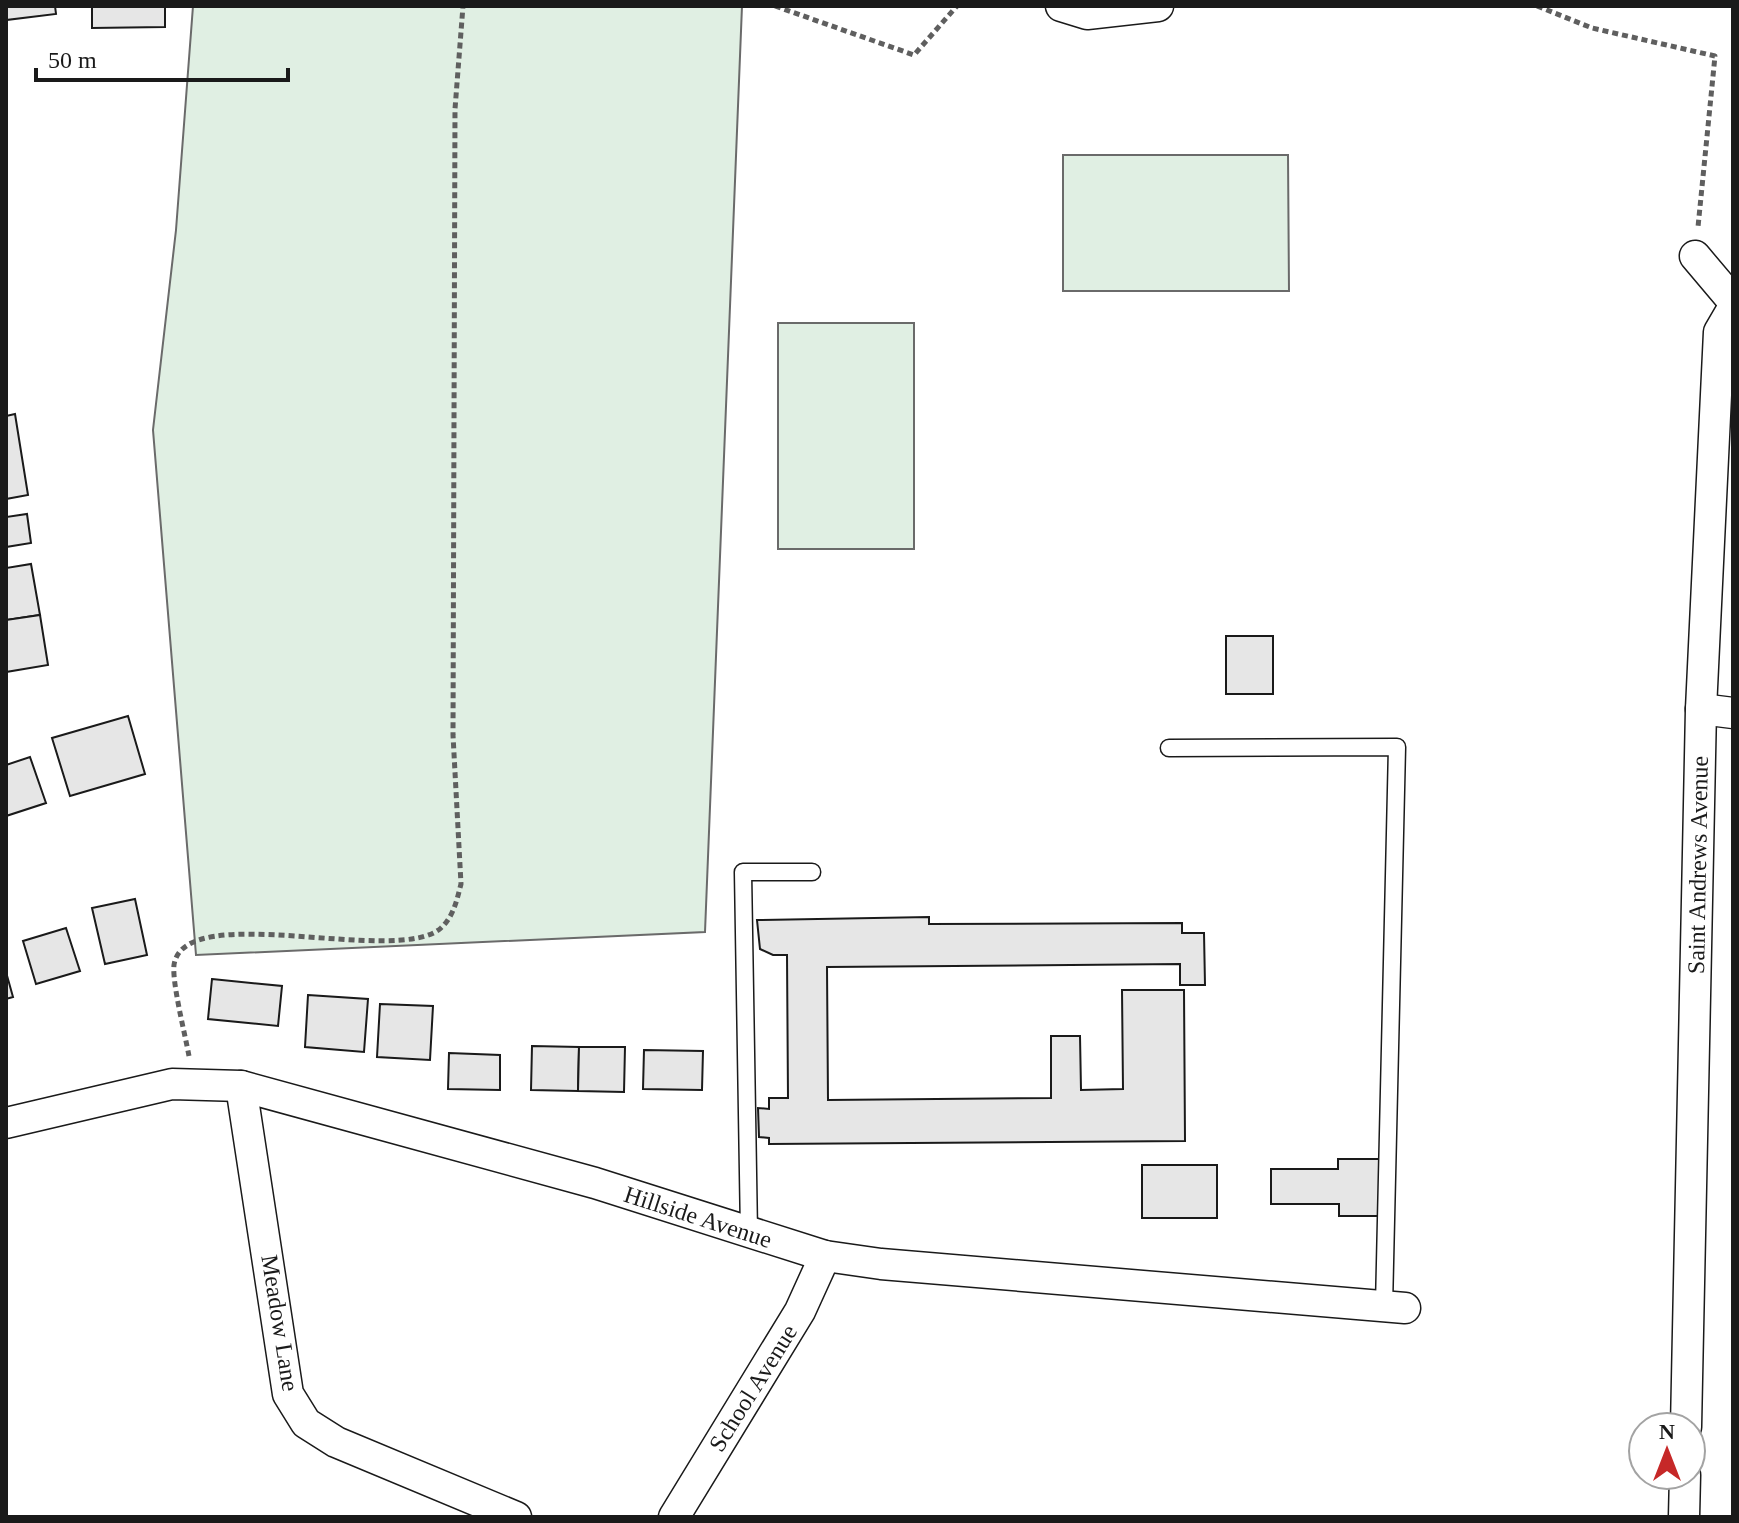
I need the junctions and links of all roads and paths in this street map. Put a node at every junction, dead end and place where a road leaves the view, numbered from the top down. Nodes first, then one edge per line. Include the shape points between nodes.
1 (463, 6) edge
2 (775, 6) edge
3 (957, 6) edge
4 (1061, 6) edge
5 (1158, 6) edge
6 (1537, 6) edge
7 (1695, 256) joint
8 (1733, 301) edge
9 (1733, 308) edge
10 (1701, 709) junction
11 (1733, 713) edge
12 (1169, 748) dead end
13 (812, 872) dead end
14 (191, 1083) junction
15 (241, 1086) junction
16 (6, 1123) edge
17 (749, 1233) junction
18 (825, 1256) junction
19 (1394, 1307) joint
20 (1686, 1411) edge
21 (1685, 1491) edge
22 (516, 1517) edge
23 (674, 1517) edge
24 (1684, 1517) edge

1 - 14 path via 455,109 453,735 461,884 456,906 441,928 424,937 387,941 255,934 199,937 181,949 174,965
2 - 3 path via 914,55
4 - 5 street via 1087,14
6 - 7 path via 1592,28 1715,56
7 - 8 street
9 - 10 street, Saint Andrews Avenue via 1719,332
10 - 11 street
10 - 20 street, Saint Andrews Avenue
12 - 19 lane via 1397,747
13 - 17 lane via 743,872
14 - 15 street, Hillside Avenue
14 - 16 street, Hillside Avenue
15 - 17 street, Hillside Avenue via 520,1161
15 - 22 street, Meadow Lane via 288,1394 306,1423 336,1442
17 - 18 street, Hillside Avenue
18 - 19 street, Hillside Avenue
18 - 23 street, School Avenue via 800,1311
21 - 24 street

